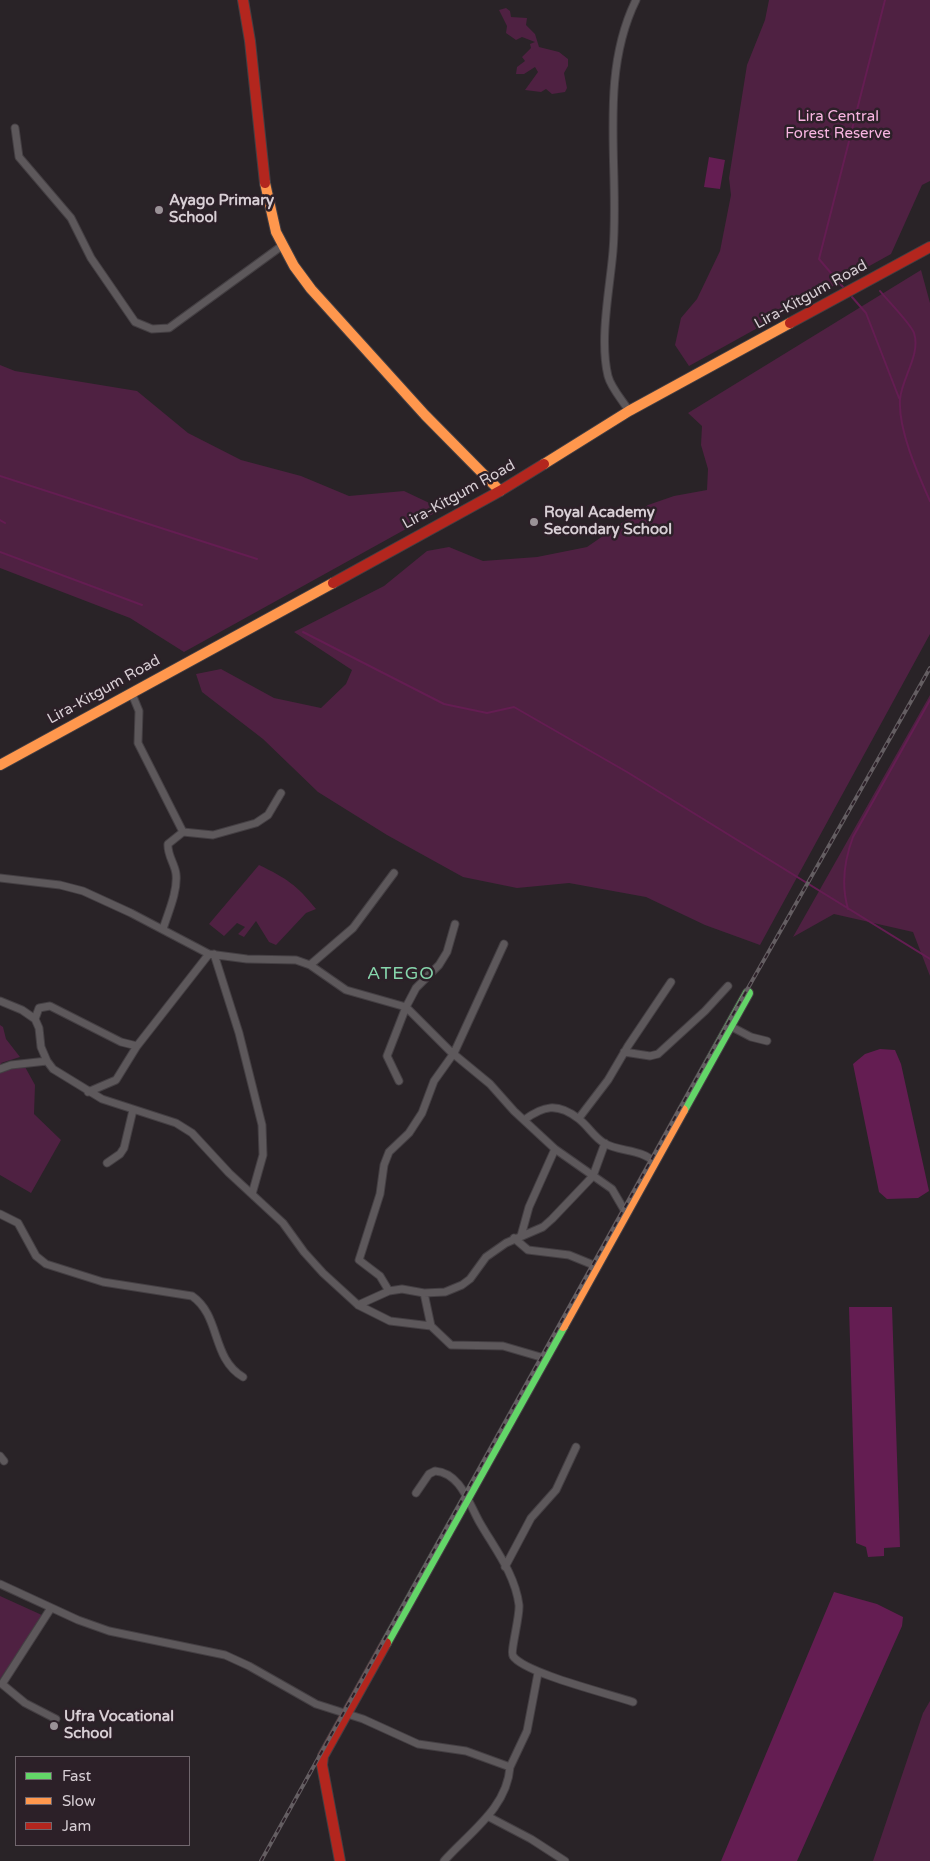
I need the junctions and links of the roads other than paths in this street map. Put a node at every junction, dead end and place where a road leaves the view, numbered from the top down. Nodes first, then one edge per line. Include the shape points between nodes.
1 (243, 0) edge
2 (636, 0) edge
3 (15, 128) dead end
4 (283, 245) junction
5 (930, 247) edge
6 (629, 412) junction
7 (500, 491) junction
8 (132, 694) junction
9 (0, 765) edge
10 (281, 793) dead end
11 (183, 832) junction
12 (394, 873) dead end
13 (0, 878) edge
14 (455, 924) dead end
15 (163, 929) junction
16 (504, 944) dead end
17 (212, 954) junction
18 (310, 965) junction
19 (671, 982) dead end
20 (728, 986) dead end
21 (748, 993) dead end
22 (0, 1001) edge
23 (406, 1007) junction
24 (35, 1019) junction
25 (730, 1026) junction
26 (767, 1041) dead end
27 (137, 1046) junction
28 (624, 1052) junction
29 (454, 1053) junction
30 (47, 1062) junction
31 (0, 1069) edge
32 (399, 1081) dead end
33 (88, 1092) junction
34 (133, 1110) junction
35 (579, 1118) junction
36 (524, 1120) junction
37 (604, 1143) junction
38 (555, 1149) junction
39 (654, 1162) junction
40 (107, 1163) dead end
41 (594, 1176) junction
42 (252, 1194) junction
43 (626, 1213) junction
44 (0, 1214) edge
45 (517, 1237) junction
46 (596, 1266) junction
47 (389, 1292) junction
48 (424, 1293) junction
49 (358, 1305) junction
50 (431, 1326) junction
51 (544, 1358) junction
52 (242, 1378) dead end
53 (576, 1447) dead end
54 (416, 1493) dead end
55 (467, 1496) junction
56 (506, 1567) junction
57 (0, 1584) edge
58 (51, 1608) junction
59 (538, 1673) junction
60 (633, 1702) dead end
61 (346, 1713) junction
62 (56, 1719) dead end
63 (510, 1767) junction
64 (489, 1817) junction
65 (340, 1861) edge
66 (444, 1861) edge
67 (565, 1861) edge

1 - 4 street via 265,181 271,214
2 - 6 street via 624,27 614,104 614,250 605,329 608,377
3 - 4 street via 19,157 71,218 91,258 135,322 143,326 163,330 170,328
4 - 7 street via 311,289 362,347
5 - 6 street, Lira-Kitgum Road
6 - 7 street, Lira-Kitgum Road
7 - 8 street, Lira-Kitgum Road
8 - 9 street, Lira-Kitgum Road
8 - 11 street via 139,712 138,742
10 - 11 street via 268,815 256,823 213,835
11 - 15 street via 168,844 176,879
12 - 18 street via 353,928
13 - 15 street via 60,885 92,894
14 - 23 street via 443,958 416,988
15 - 17 street
16 - 29 street
17 - 18 street via 247,959 283,959
17 - 27 street
17 - 42 street via 240,1033 262,1125 263,1155
18 - 23 street via 346,990
19 - 28 street
20 - 28 street via 658,1054
21 - 25 street
22 - 24 street
23 - 29 street
23 - 32 street via 387,1056
24 - 27 street via 39,1008 50,1006 121,1042
24 - 30 street
25 - 26 street
25 - 39 street
27 - 33 street via 116,1080
28 - 35 street via 596,1098
29 - 36 street
29 - 47 street via 434,1081 422,1113 410,1133 390,1152 384,1165 380,1194 359,1260 380,1276
30 - 31 street
30 - 33 street
33 - 34 street
34 - 40 street via 124,1148
34 - 42 street via 176,1123 192,1133
35 - 36 street via 548,1107 539,1109
35 - 37 street
36 - 38 street
37 - 39 street via 640,1154
37 - 41 street
38 - 41 street
38 - 45 street
39 - 43 street
41 - 43 street via 616,1194
41 - 45 street via 544,1227
42 - 49 street via 283,1223 323,1273
43 - 46 street
44 - 52 street via 18,1222 36,1256 46,1264 103,1282 192,1296 198,1300 214,1329 223,1359
45 - 46 street via 528,1250 569,1255
45 - 48 street via 486,1257 462,1285 445,1292
46 - 51 street
47 - 48 street via 402,1289
47 - 49 street
48 - 50 street
49 - 50 street via 390,1321
50 - 51 street via 451,1345 503,1346
51 - 55 street
53 - 56 street via 556,1490 531,1518
54 - 55 street via 429,1474 435,1471 449,1476
55 - 56 street
55 - 61 street
56 - 59 street via 519,1606 518,1628 511,1650 513,1656
57 - 58 street
58 - 61 street via 109,1631 225,1655 316,1704
58 - 62 street via 2,1684 25,1703
59 - 60 street
59 - 63 street via 527,1731
61 - 63 street via 418,1744 466,1751
61 - 65 street via 323,1756 322,1765
63 - 64 street via 506,1786
64 - 66 street
64 - 67 street

